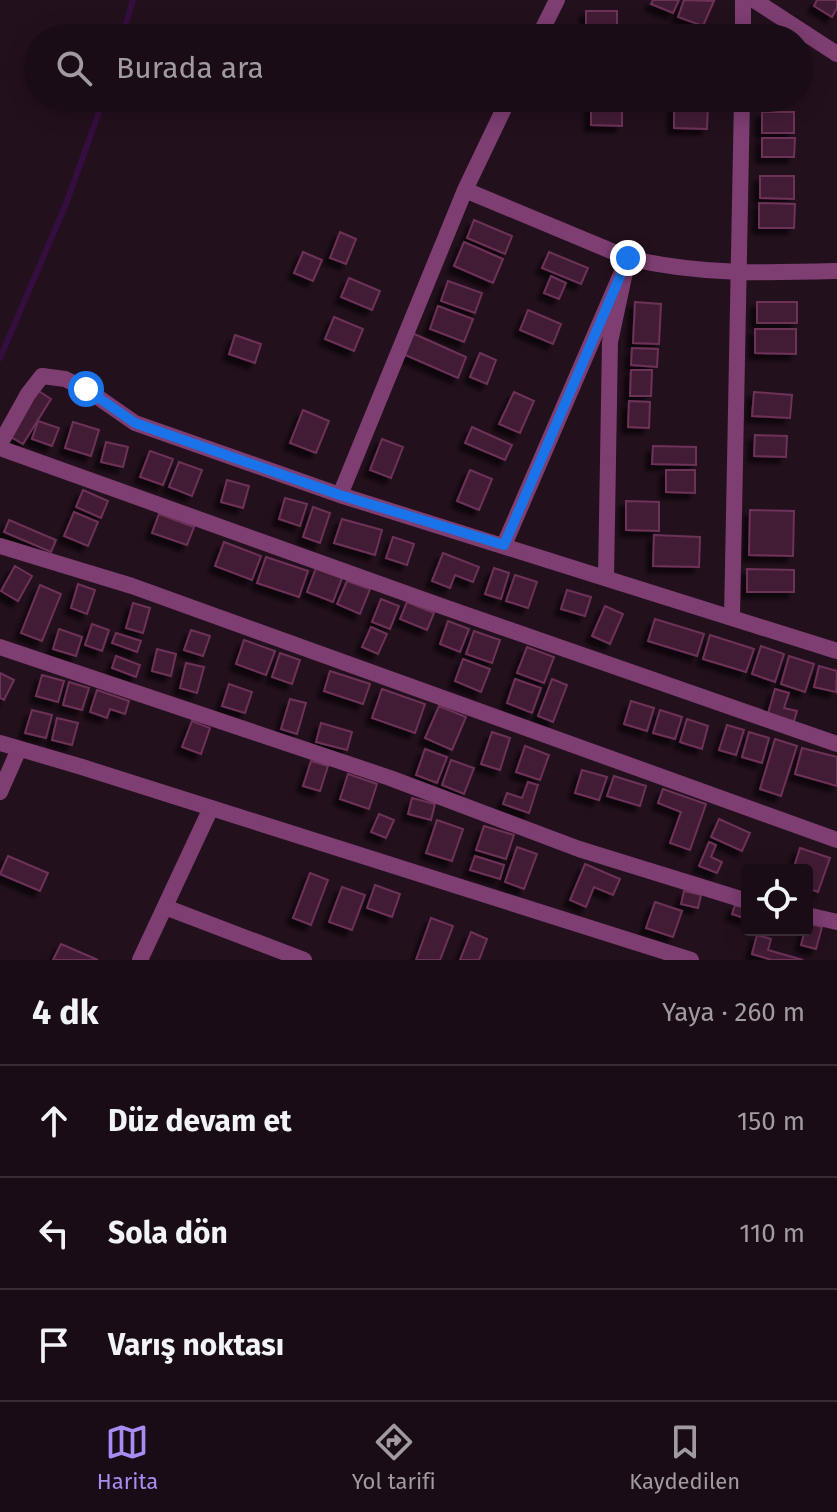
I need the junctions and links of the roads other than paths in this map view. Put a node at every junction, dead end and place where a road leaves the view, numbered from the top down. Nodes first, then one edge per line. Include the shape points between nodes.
1 (557, 0) edge
2 (743, 0) edge
3 (754, 0) edge
4 (545, 24) edge
5 (743, 24) edge
6 (791, 24) edge
7 (813, 38) edge
8 (837, 54) edge
9 (502, 112) edge
10 (742, 112) edge
11 (465, 190) junction
12 (628, 258) junction
13 (837, 271) edge
14 (740, 274) junction
15 (0, 446) edge
16 (340, 495) junction
17 (504, 545) junction
18 (0, 546) edge
19 (606, 578) junction
20 (732, 618) junction
21 (0, 647) edge
22 (837, 651) edge
23 (0, 743) edge
24 (837, 744) edge
25 (19, 749) junction
26 (0, 792) edge
27 (211, 808) junction
28 (837, 840) edge
29 (741, 899) edge
30 (165, 907) junction
31 (813, 916) edge
32 (837, 922) edge
33 (140, 960) edge
34 (304, 960) edge
35 (691, 960) edge

1 - 4 street
2 - 5 street
3 - 6 street
7 - 8 street
9 - 11 street
10 - 14 street
11 - 12 street
11 - 16 street
12 - 14 street
12 - 17 street
12 - 19 street via 610,342
13 - 14 street
14 - 20 street
15 - 16 street via 42,376 65,379 135,423
15 - 24 street
16 - 17 street
17 - 19 street
18 - 28 street via 147,591
19 - 20 street
20 - 22 street
21 - 29 street via 390,778 579,849
23 - 25 street
25 - 26 street
25 - 27 street
27 - 30 street
27 - 35 street
30 - 33 street
30 - 34 street
31 - 32 street

